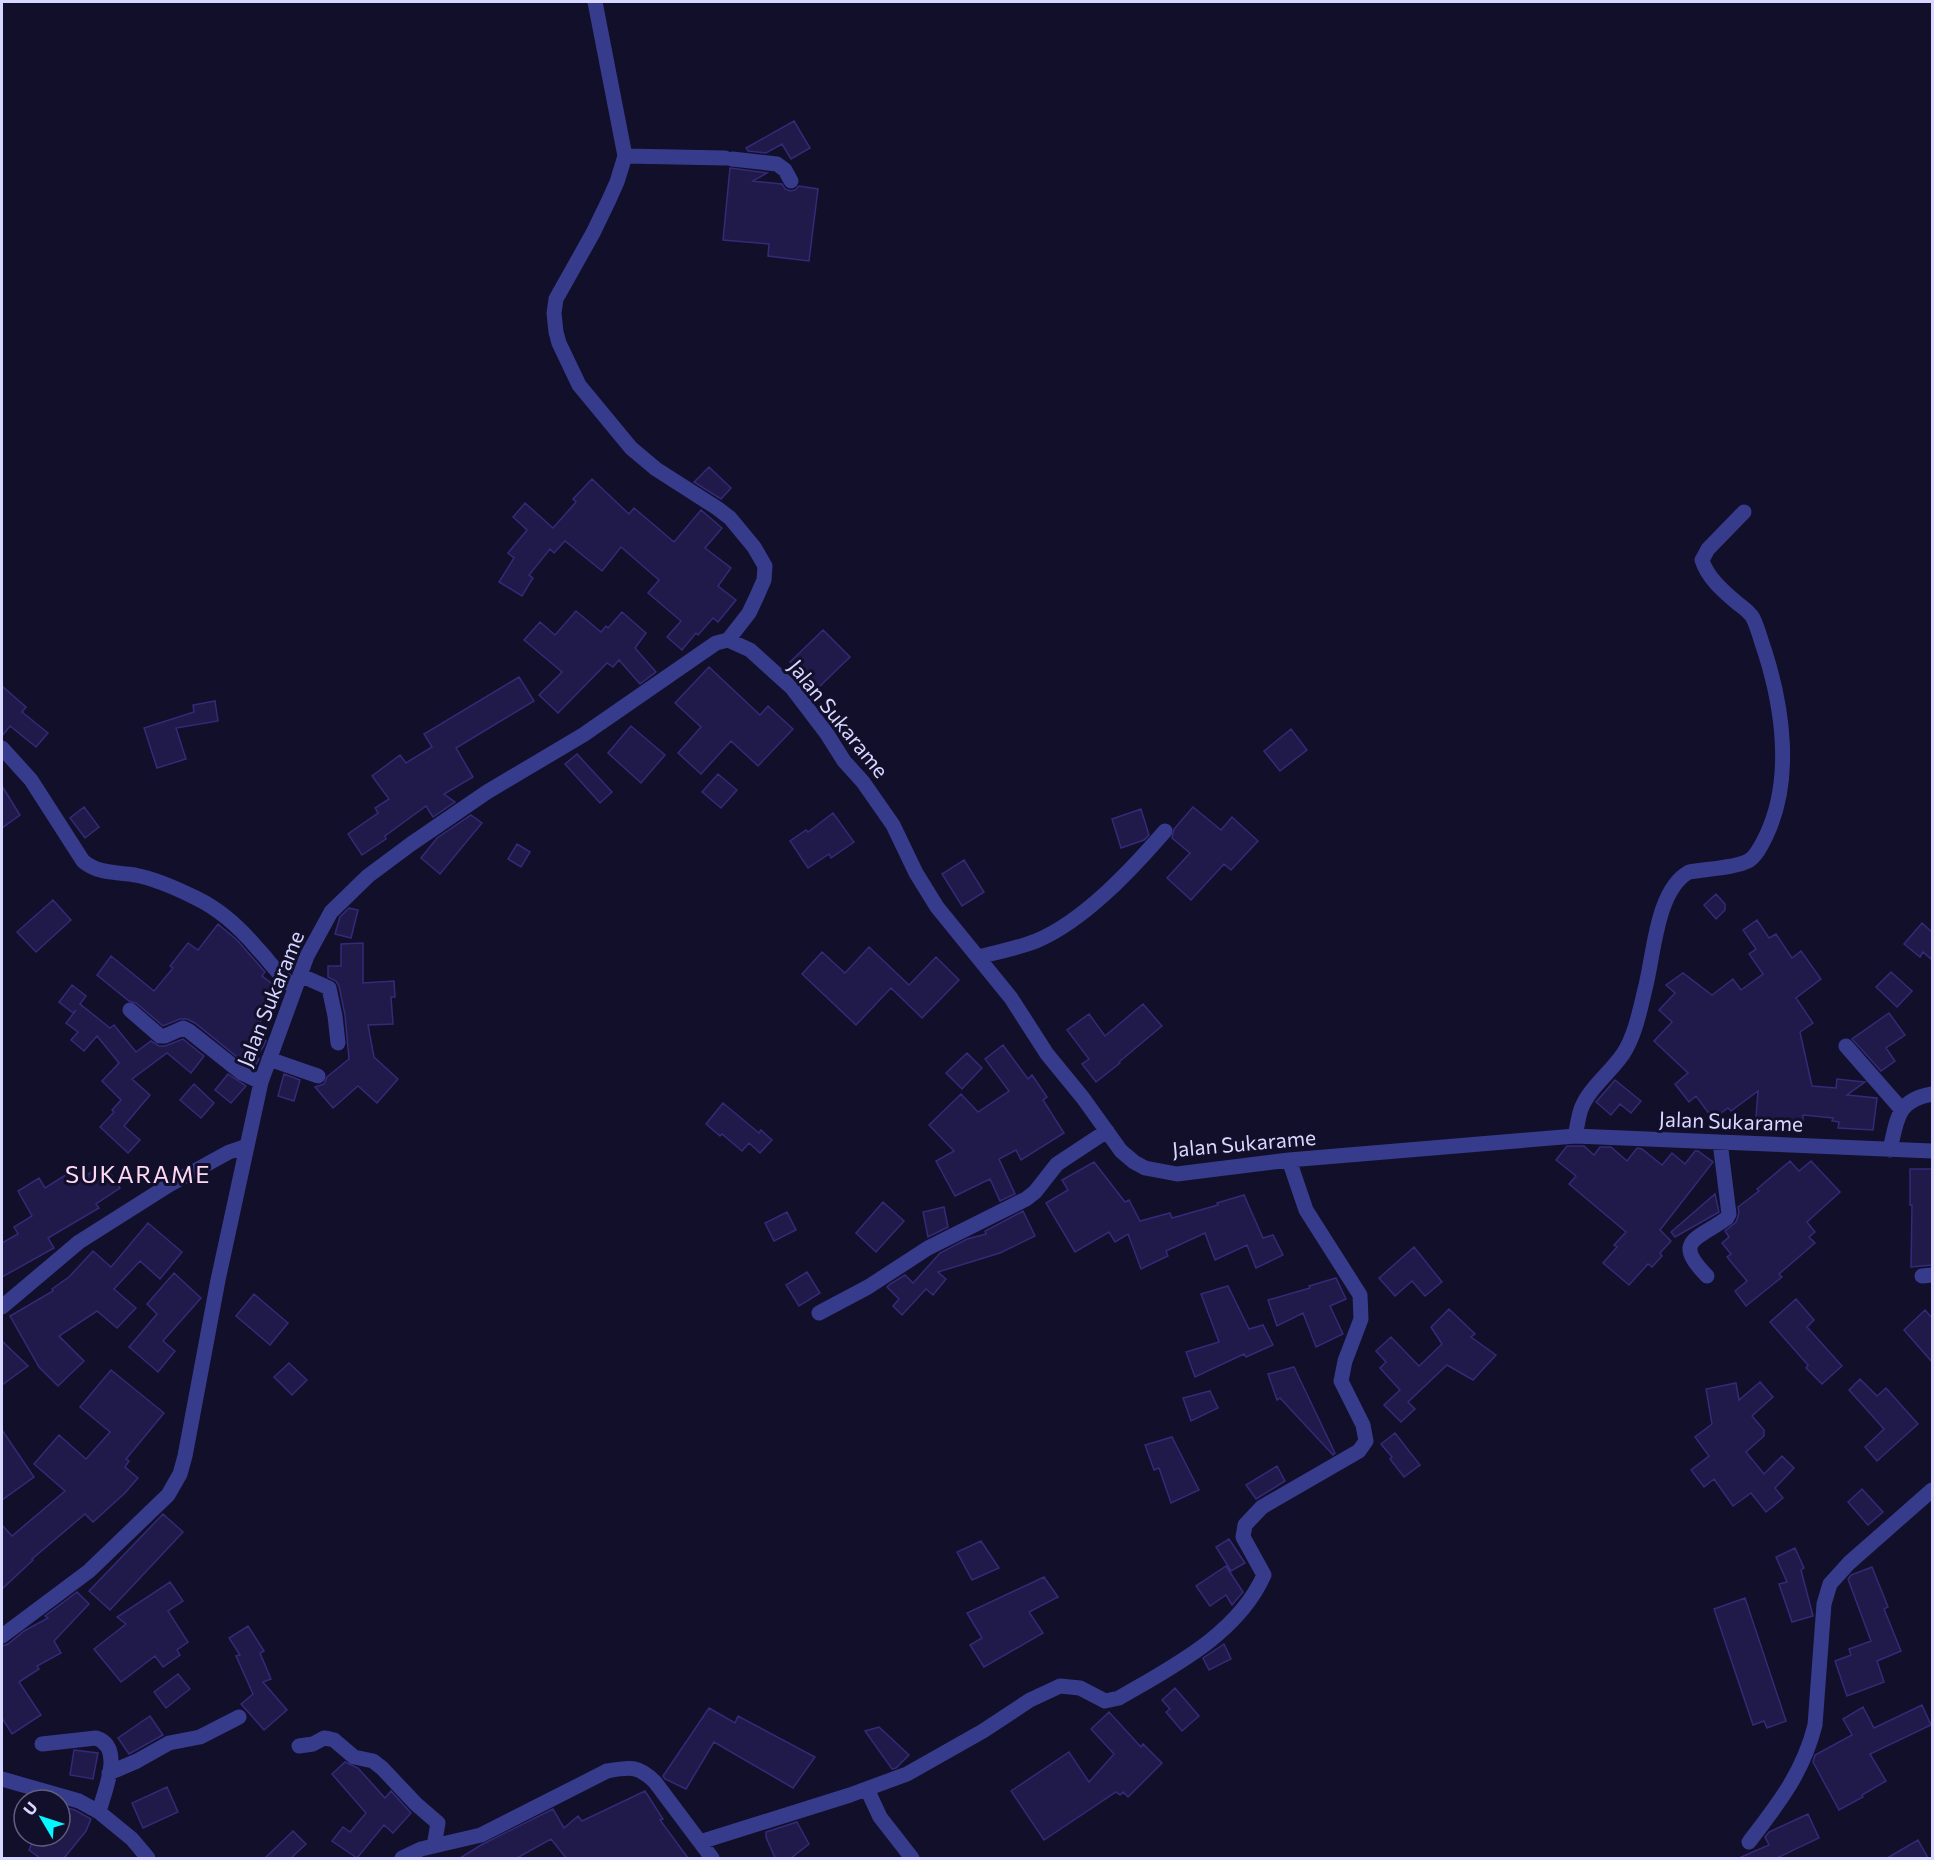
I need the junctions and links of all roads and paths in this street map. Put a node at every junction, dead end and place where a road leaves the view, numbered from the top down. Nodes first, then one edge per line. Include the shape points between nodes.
1 (595, 2) edge
2 (625, 156) junction
3 (791, 181) dead end
4 (1744, 512) dead end
5 (728, 640) junction
6 (2, 748) edge
7 (1165, 831) dead end
8 (978, 957) junction
9 (298, 982) junction
10 (130, 1010) dead end
11 (338, 1043) dead end
12 (1846, 1046) dead end
13 (269, 1059) junction
14 (318, 1076) dead end
15 (261, 1082) junction
16 (1932, 1094) edge
17 (1902, 1110) junction
18 (1107, 1131) junction
19 (1575, 1136) junction
20 (1720, 1142) junction
21 (247, 1146) junction
22 (1890, 1150) junction
23 (1932, 1151) edge
24 (1288, 1160) junction
25 (1707, 1276) dead end
26 (2, 1307) edge
27 (819, 1313) dead end
28 (1932, 1490) edge
29 (2, 1636) edge
30 (239, 1717) dead end
31 (42, 1744) dead end
32 (299, 1746) dead end
33 (109, 1773) junction
34 (2, 1779) edge
35 (867, 1789) junction
36 (99, 1812) junction
37 (700, 1842) junction
38 (1749, 1842) dead end
39 (434, 1846) junction
40 (148, 1858) edge
41 (402, 1858) edge
42 (712, 1858) edge
43 (912, 1858) edge

1 - 2 street
2 - 3 street via 728,158 777,164
2 - 5 street via 608,202 556,299 559,343 579,386 631,448 730,518 765,566 764,580 749,613
4 - 19 street via 1702,560 1723,591 1752,617 1773,679 1781,737 1779,801 1772,824 1748,861 1689,872 1671,890 1632,1034 1624,1053 1581,1108
5 - 8 street, Jalan Sukarame via 750,650 792,688 893,825 937,907
5 - 9 street, Jalan Sukarame via 716,643 583,735 487,792 368,876 331,912
6 - 9 street via 32,780 76,854 89,867 137,875 197,898 243,933 278,974
7 - 8 street via 1138,862 1060,928 1035,941
8 - 18 street, Jalan Sukarame
9 - 11 street via 329,988
9 - 13 street, Jalan Sukarame
10 - 15 street via 160,1036 183,1028 189,1031 242,1073
12 - 17 street
13 - 14 street
13 - 15 street, Jalan Sukarame
15 - 21 street, Jalan Sukarame
16 - 17 street via 1919,1096
17 - 22 street
18 - 24 street, Jalan Sukarame via 1134,1162 1168,1174
18 - 27 street via 1057,1164 1026,1199 928,1248
19 - 20 street, Jalan Sukarame
19 - 24 street, Jalan Sukarame
20 - 22 street, Jalan Sukarame
20 - 25 street via 1729,1214 1695,1239 1689,1249
21 - 26 street via 169,1185 79,1242
21 - 29 street, Jalan Sukarame via 180,1474 168,1495 88,1571
22 - 23 street, Jalan Sukarame
24 - 35 street via 1306,1210 1360,1295 1361,1319 1341,1381 1363,1425 1366,1441 1359,1451 1262,1507 1245,1525 1243,1536 1264,1575 1242,1609 1206,1645 1119,1698 1106,1701 1080,1688 1060,1686 907,1774
28 - 38 street via 1830,1584 1824,1604 1811,1742 1795,1778
30 - 33 street via 200,1737 169,1743
31 - 33 street via 103,1740 112,1753
32 - 39 street via 324,1738 334,1740 354,1757 382,1768 439,1823
33 - 36 street
34 - 36 street via 79,1801
35 - 37 street
35 - 43 street via 879,1818
36 - 40 street
37 - 39 street via 655,1782 644,1771 629,1767 607,1771 481,1835
37 - 42 street
39 - 41 street

